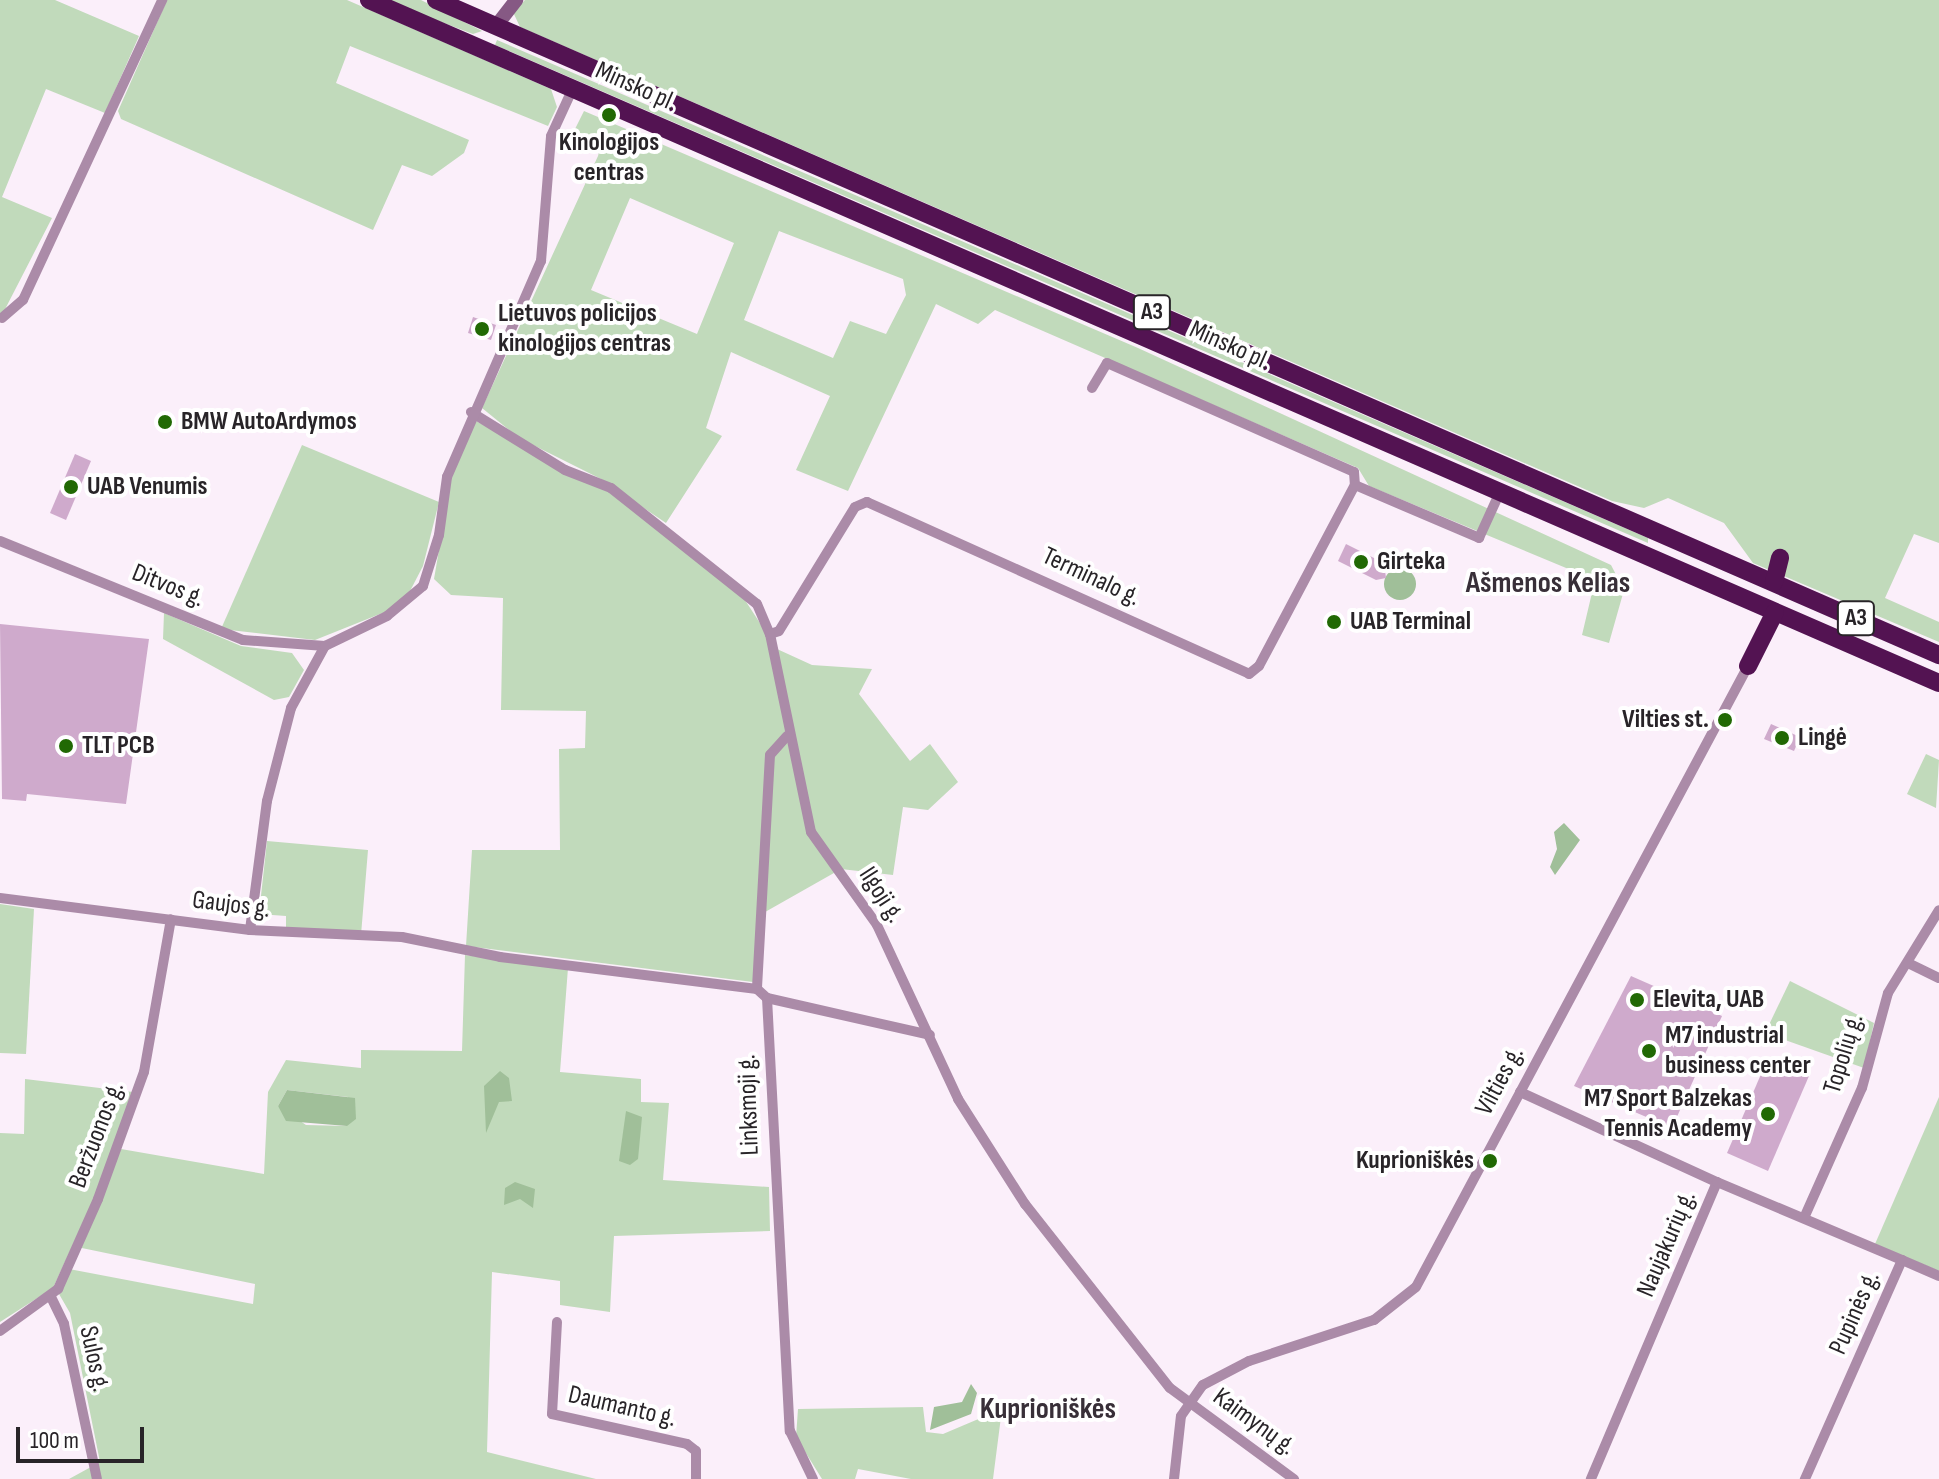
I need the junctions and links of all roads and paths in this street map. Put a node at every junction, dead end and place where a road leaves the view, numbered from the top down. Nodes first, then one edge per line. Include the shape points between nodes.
1 (162, 0) edge
2 (369, 0) edge
3 (436, 0) edge
4 (516, 0) edge
5 (496, 26) junction
6 (462, 41) junction
7 (573, 88) junction
8 (2, 318) dead end
9 (1092, 388) dead end
10 (471, 412) junction
11 (1355, 485) junction
12 (1500, 492) junction
13 (0, 541) edge
14 (1648, 556) junction
15 (1780, 558) dead end
16 (1750, 573) junction
17 (1774, 582) junction
18 (1775, 612) junction
19 (770, 634) junction
20 (325, 646) junction
21 (1939, 655) edge
22 (1748, 666) joint
23 (1939, 683) edge
24 (787, 736) junction
25 (0, 898) edge
26 (1939, 910) edge
27 (171, 919) junction
28 (250, 930) junction
29 (1908, 963) junction
30 (1939, 978) edge
31 (757, 989) junction
32 (767, 998) junction
33 (930, 1035) junction
34 (1520, 1092) junction
35 (1717, 1182) junction
36 (1804, 1218) junction
37 (1902, 1260) junction
38 (1939, 1276) edge
39 (51, 1297) junction
40 (557, 1322) dead end
41 (0, 1331) edge
42 (1187, 1402) junction
43 (97, 1479) edge
44 (696, 1479) edge
45 (813, 1479) edge
46 (1174, 1479) edge
47 (1294, 1479) edge
48 (1591, 1479) edge
49 (1805, 1479) edge

1 - 8 street via 23,300
2 - 6 highway, Minsko pl. / A3
3 - 5 highway, Minsko pl. / A3
4 - 5 street
5 - 6 highway via 482,39
5 - 16 highway, Minsko pl. / A3
6 - 7 highway, Minsko pl. / A3
7 - 10 street via 551,136 541,261
7 - 12 highway, Minsko pl. / A3
9 - 11 street via 1107,363 1354,472
10 - 19 street, Ilgoji g. via 565,470 611,488 740,585 765,616
10 - 20 street via 447,477 439,535 423,586 387,616
11 - 12 street via 1479,538
11 - 19 street, Terminalo g. via 1306,583 1249,674 867,502 855,507 779,631
12 - 14 highway, Minsko pl. / A3
13 - 20 street, Ditvos g. via 243,640
14 - 16 highway via 1676,549
14 - 18 highway, Minsko pl. / A3
15 - 17 highway
16 - 17 highway, Minsko pl. / A3
17 - 21 highway, Minsko pl. / A3
18 - 22 highway
18 - 23 highway, Minsko pl. / A3
19 - 24 street, Ilgoji g.
20 - 28 street via 291,708 275,758
22 - 34 street, Vilties g.
24 - 31 street via 770,755
24 - 33 street, Ilgoji g. via 811,832 871,915
25 - 27 street, Gaujos g.
26 - 29 street, Topolių g.
27 - 28 street, Gaujos g.
27 - 39 street, Beržuonos g. via 130,1121
28 - 31 street, Gaujos g. via 393,937
29 - 30 street
29 - 36 street, Topolių g. via 1880,1012 1862,1088
31 - 32 street
32 - 33 street
32 - 45 street, Linksmoji g. via 790,1431
33 - 42 street, Ilgoji g. via 958,1099 1025,1204
34 - 35 street, Naujakurių g.
34 - 42 street, Vilties g. via 1403,1303 1358,1327 1233,1367
35 - 36 street, Pupinės g.
35 - 48 street, Naujakurių g.
36 - 37 street, Pupinės g.
37 - 38 street
37 - 49 street, Pupinės g.
39 - 41 street
39 - 43 street, Sulos g. via 64,1324
40 - 44 street, Daumanto g. via 552,1414 687,1444 696,1451
42 - 46 street
42 - 47 street, Kaimynų g. via 1209,1412

